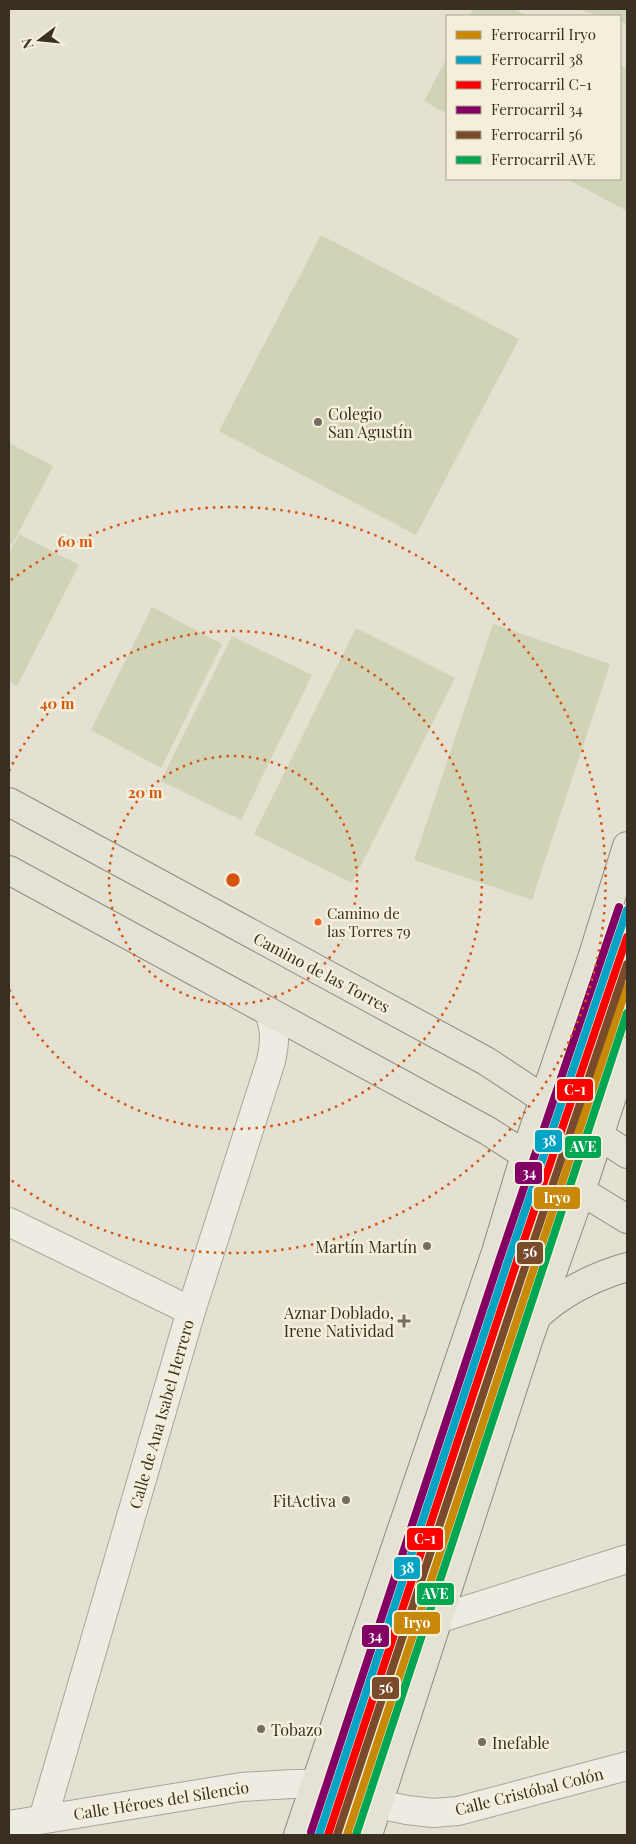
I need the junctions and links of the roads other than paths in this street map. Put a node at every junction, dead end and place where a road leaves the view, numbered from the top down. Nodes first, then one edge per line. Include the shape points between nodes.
1 (9, 802) edge
2 (627, 846) edge
3 (9, 870) edge
4 (268, 1012) junction
5 (627, 1051) edge
6 (544, 1098) junction
7 (599, 1134) junction
8 (627, 1154) edge
9 (525, 1155) junction
10 (580, 1191) junction
11 (627, 1219) edge
12 (9, 1222) edge
13 (627, 1267) edge
14 (191, 1311) junction
15 (536, 1317) junction
16 (627, 1559) edge
17 (438, 1619) junction
18 (627, 1766) edge
19 (314, 1784) junction
20 (378, 1804) junction
21 (43, 1819) junction
22 (9, 1825) edge
23 (298, 1835) edge
24 (368, 1835) edge

1 - 6 main road, Camino de las Torres via 486,1061
2 - 6 main road
3 - 4 main road
4 - 9 main road via 488,1131
4 - 14 street, Calle de Ana Isabel Herrero via 275,1033 271,1061
5 - 7 main road
6 - 7 main road, Camino de las Torres
6 - 9 main road
7 - 8 main road, Camino de las Torres
7 - 10 main road
9 - 10 main road
9 - 19 main road via 496,1252
10 - 11 main road
10 - 15 main road
12 - 14 street
13 - 15 main road via 580,1286 555,1300
14 - 21 street, Calle de Ana Isabel Herrero
15 - 17 main road
16 - 17 street
17 - 20 main road
18 - 20 street, Calle Cristóbal Colón via 458,1811 433,1813
19 - 20 street, Calle Cristóbal Colón
19 - 21 street, Calle Héroes del Silencio via 256,1785
19 - 23 main road
20 - 24 main road
21 - 22 street, Calle Héroes del Silencio

